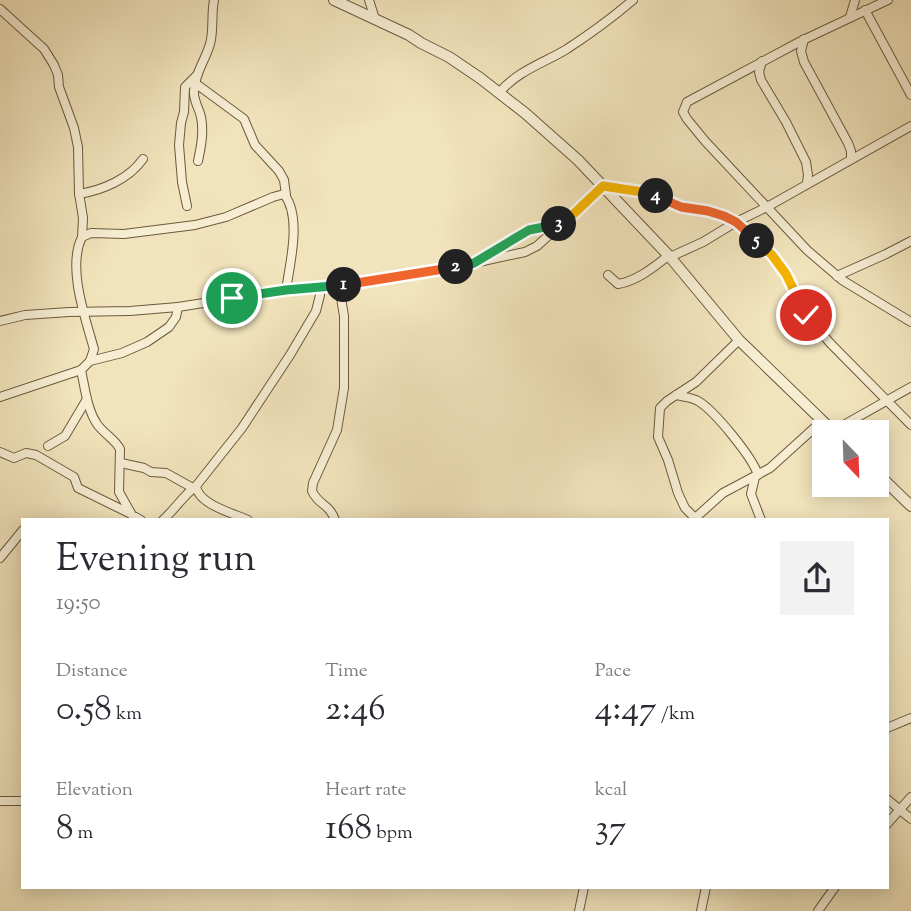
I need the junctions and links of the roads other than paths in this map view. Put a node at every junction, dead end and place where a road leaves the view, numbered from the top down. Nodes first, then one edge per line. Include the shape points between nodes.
1 (214, 0) edge
2 (334, 0) edge
3 (369, 0) edge
4 (633, 0) edge
5 (855, 0) edge
6 (888, 0) edge
7 (0, 9) edge
8 (865, 10) junction
9 (850, 17) junction
10 (375, 19) junction
11 (804, 39) junction
12 (762, 61) junction
13 (195, 79) junction
14 (499, 93) junction
15 (911, 95) edge
16 (911, 126) edge
17 (143, 159) dead end
18 (850, 159) junction
19 (198, 161) dead end
20 (807, 183) junction
21 (603, 186) junction
22 (79, 194) junction
23 (286, 195) junction
24 (187, 206) dead end
25 (767, 207) junction
26 (736, 222) junction
27 (563, 224) junction
28 (82, 237) junction
29 (911, 241) edge
30 (669, 256) junction
31 (474, 263) junction
32 (608, 275) dead end
33 (837, 276) junction
34 (339, 286) junction
35 (320, 288) junction
36 (286, 290) junction
37 (178, 307) junction
38 (85, 312) junction
39 (0, 321) edge
40 (911, 322) edge
41 (739, 340) junction
42 (90, 361) junction
43 (81, 370) junction
44 (911, 387) edge
45 (676, 395) junction
46 (0, 397) edge
47 (87, 399) junction
48 (885, 401) junction
49 (821, 420) edge
50 (853, 420) edge
51 (911, 425) edge
52 (812, 430) edge
53 (48, 446) dead end
54 (0, 452) edge
55 (121, 463) junction
56 (757, 476) junction
57 (889, 485) edge
58 (195, 487) junction
59 (911, 506) edge
60 (132, 515) junction
61 (137, 518) edge
62 (166, 518) edge
63 (244, 518) edge
64 (334, 518) edge
65 (694, 518) edge
66 (696, 518) edge
67 (760, 518) edge
68 (21, 532) edge
69 (0, 558) edge
70 (911, 718) edge
71 (889, 726) edge
72 (911, 797) edge
73 (0, 801) edge
74 (21, 801) edge
75 (889, 801) edge
76 (900, 810) junction
77 (911, 819) edge
78 (889, 822) edge
79 (584, 889) edge
80 (706, 889) edge
81 (834, 889) edge
82 (579, 911) edge
83 (701, 911) edge
84 (818, 911) edge

1 - 13 street via 210,44
2 - 10 street
3 - 10 street
4 - 14 street via 568,48 514,78
5 - 9 street
6 - 8 street
7 - 22 street via 44,49 54,65 77,141
8 - 9 street
8 - 15 street
9 - 11 street
10 - 14 street via 449,57
11 - 12 street
11 - 18 street via 802,56 848,143
12 - 20 street via 761,80 806,162
12 - 25 street via 687,102 683,112
13 - 19 street via 194,98 202,128
13 - 23 street via 244,119 255,145 284,180
13 - 24 street via 187,83 184,92 178,145
14 - 21 street
16 - 18 street
17 - 22 street via 123,178
18 - 20 street
20 - 25 street
21 - 26 street via 649,193
21 - 27 street
21 - 30 street
22 - 28 street
23 - 28 street via 195,225
23 - 36 street via 294,239
25 - 26 street
25 - 33 street
26 - 30 street
26 - 48 street via 772,255 806,315
27 - 31 street via 529,230
27 - 31 street via 525,252
28 - 38 street via 75,260
29 - 33 street
30 - 32 street via 621,284
30 - 41 street
31 - 34 street
33 - 40 street
34 - 35 street
34 - 64 street via 344,316 344,388 337,429 312,491
35 - 36 street
35 - 58 street via 316,312 290,355 242,428
36 - 37 street
37 - 38 street
37 - 42 street via 169,327 147,342
38 - 39 street
38 - 42 street via 94,349
41 - 45 street
41 - 49 street
42 - 43 street
43 - 46 street
43 - 47 street
44 - 48 street
45 - 56 street via 702,404 749,455
45 - 65 street via 660,408 657,433 678,493
47 - 53 street via 65,436
47 - 55 street via 96,422 119,447
48 - 50 street
48 - 51 street
52 - 56 street
54 - 60 street via 14,458 36,455 74,477 78,488
55 - 58 street via 166,473
55 - 60 street via 119,492
56 - 66 street via 723,494
56 - 67 street via 751,494
57 - 59 street
58 - 62 street
58 - 63 street via 205,500
60 - 61 street
68 - 69 street
70 - 71 street
72 - 76 street
73 - 74 street
75 - 76 street
76 - 77 street
76 - 78 street
79 - 82 street
80 - 83 street
81 - 84 street

